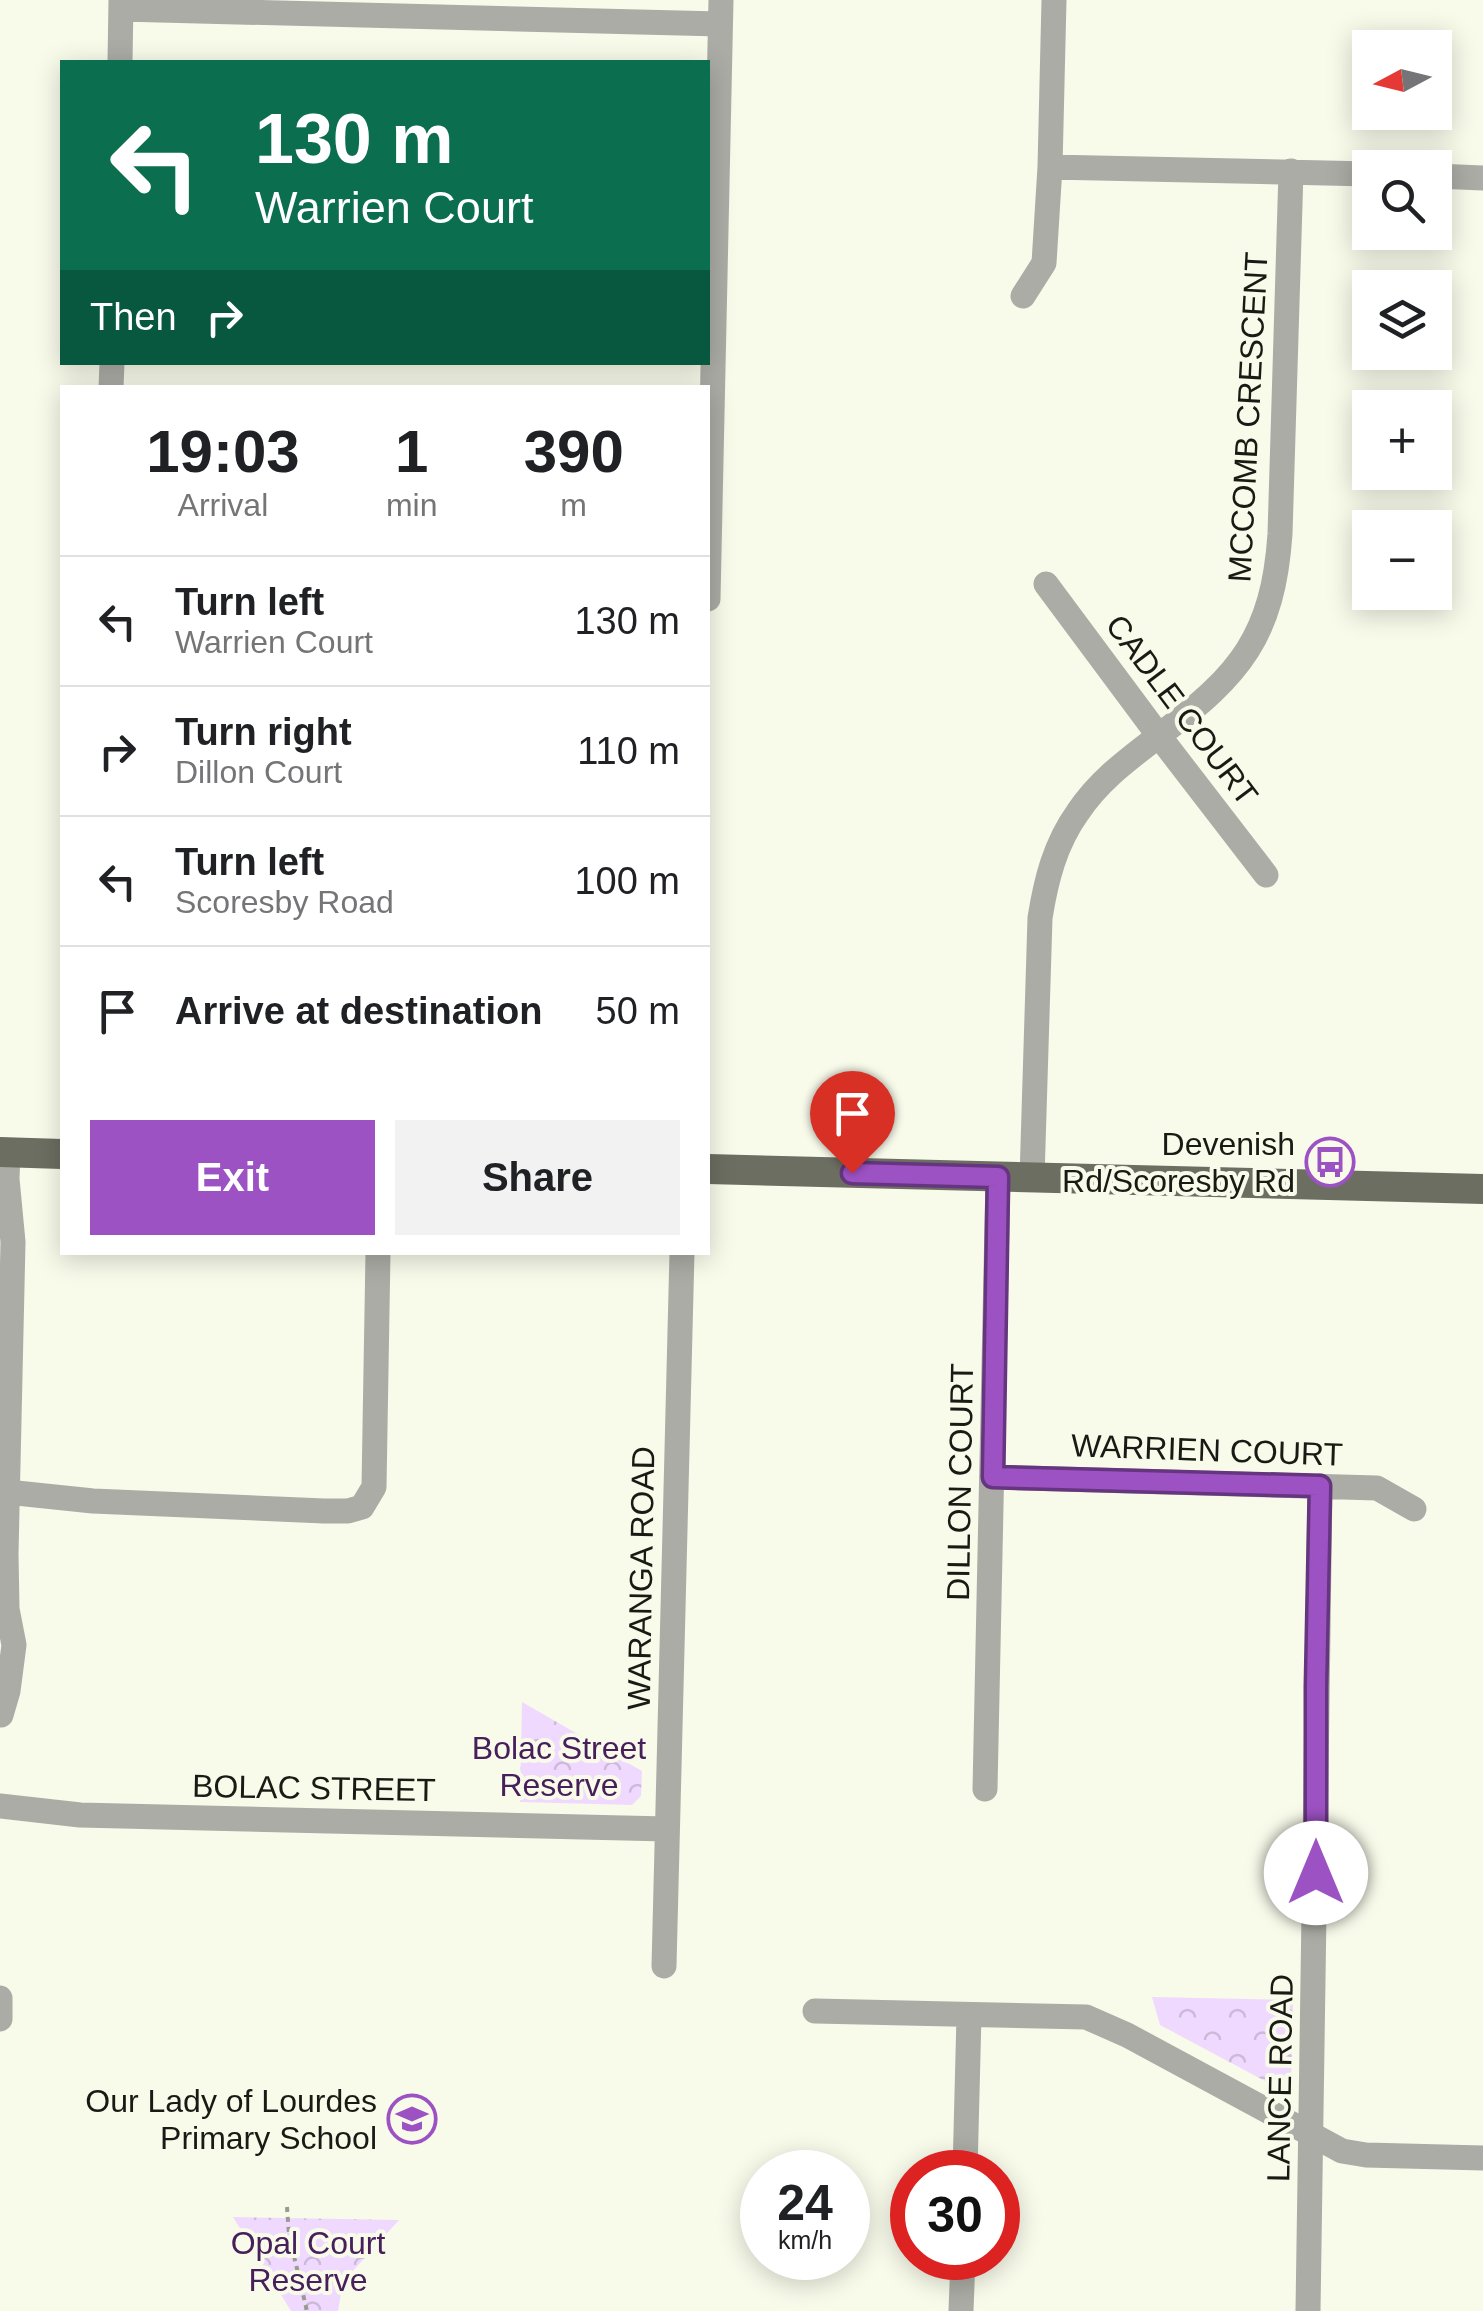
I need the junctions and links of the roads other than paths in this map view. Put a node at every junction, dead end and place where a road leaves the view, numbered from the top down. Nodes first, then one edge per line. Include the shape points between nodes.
1 (1054, 0) edge
2 (121, 4) edge
3 (721, 12) edge
4 (120, 60) edge
5 (1050, 167) junction
6 (1291, 171) junction
7 (1352, 173) edge
8 (1452, 177) edge
9 (1483, 178) edge
10 (1022, 296) dead end
11 (710, 410) edge
12 (1046, 584) dead end
13 (1159, 736) junction
14 (1266, 876) dead end
15 (11, 1153) edge
16 (60, 1154) edge
17 (710, 1169) edge
18 (998, 1177) junction
19 (1032, 1178) junction
20 (1483, 1189) edge
21 (378, 1255) edge
22 (682, 1255) edge
23 (993, 1477) junction
24 (1320, 1486) junction
25 (7, 1499) junction
26 (1414, 1509) dead end
27 (6, 1554) junction
28 (0, 1581) edge
29 (0, 1639) edge
30 (0, 1667) edge
31 (0, 1712) edge
32 (0, 1736) edge
33 (985, 1789) dead end
34 (0, 1806) edge
35 (80, 1814) junction
36 (0, 1820) edge
37 (666, 1829) junction
38 (664, 1966) dead end
39 (0, 1998) edge
40 (815, 2012) dead end
41 (970, 2016) junction
42 (0, 2019) edge
43 (1312, 2136) junction
44 (966, 2150) edge
45 (1483, 2158) edge
46 (962, 2280) edge
47 (961, 2311) edge
48 (1308, 2311) edge

1 - 5 street
2 - 3 street
2 - 4 street
3 - 11 street
5 - 6 street
5 - 10 street via 1044,263
6 - 7 street
6 - 13 street, MCCOMB CRESCENT via 1280,534 1272,598 1242,662
8 - 9 street
12 - 13 street, CADLE COURT
13 - 14 street, CADLE COURT
13 - 19 street, MCCOMB CRESCENT via 1093,791 1046,877
15 - 16 main road
15 - 25 street via 23,1180 13,1242
17 - 18 main road
18 - 19 main road
18 - 23 street, DILLON COURT
19 - 20 main road
21 - 25 street via 374,1488 362,1508
22 - 37 street, WARANGA ROAD
23 - 24 street, WARRIEN COURT
23 - 33 street, DILLON COURT
24 - 26 street, WARRIEN COURT via 1377,1488
24 - 43 street, LANCE ROAD
25 - 27 street
27 - 28 street
27 - 31 street via 14,1644
29 - 30 street
31 - 32 street
34 - 35 street, BOLAC STREET
35 - 36 street, BOLAC STREET
35 - 37 street, BOLAC STREET
37 - 38 street, WARANGA ROAD
39 - 42 street
40 - 41 street
41 - 43 street via 1086,2018
41 - 44 street
43 - 45 street via 1366,2156
43 - 48 street, LANCE ROAD
46 - 47 street

